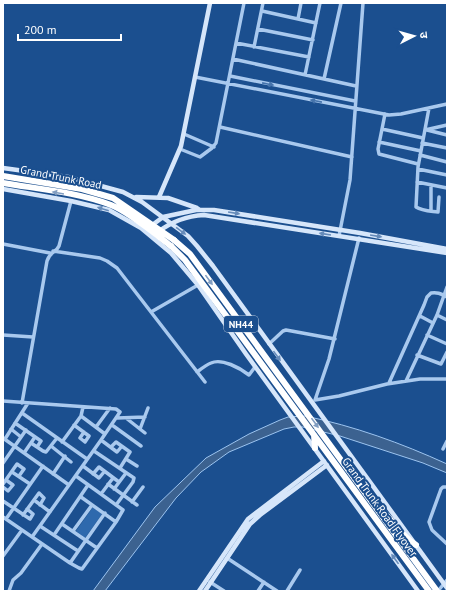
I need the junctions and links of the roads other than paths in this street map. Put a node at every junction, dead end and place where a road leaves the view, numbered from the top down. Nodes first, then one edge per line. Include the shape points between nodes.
1 (210, 3) edge
2 (244, 3) edge
3 (263, 3) edge
4 (301, 3) edge
5 (320, 3) edge
6 (341, 3) edge
7 (363, 3) edge
8 (262, 11) junction
9 (298, 19) junction
10 (316, 23) junction
11 (258, 29) junction
12 (313, 40) junction
13 (236, 43) junction
14 (254, 47) junction
15 (309, 57) junction
16 (233, 60) junction
17 (305, 75) junction
18 (230, 76) junction
19 (195, 77) junction
20 (324, 79) junction
21 (228, 84) junction
22 (356, 86) junction
23 (355, 101) junction
24 (447, 104) edge
25 (429, 108) junction
26 (354, 109) junction
27 (385, 114) junction
28 (447, 125) edge
29 (220, 127) junction
30 (382, 129) junction
31 (426, 130) junction
32 (184, 134) junction
33 (447, 135) edge
34 (423, 138) junction
35 (380, 142) junction
36 (422, 143) junction
37 (214, 147) junction
38 (447, 148) edge
39 (180, 149) junction
40 (420, 153) junction
41 (352, 157) junction
42 (447, 162) edge
43 (418, 164) junction
44 (5, 168) edge
45 (418, 168) junction
46 (447, 175) edge
47 (3, 176) edge
48 (417, 182) junction
49 (3, 183) edge
50 (430, 185) junction
51 (447, 188) edge
52 (3, 189) edge
53 (134, 197) junction
54 (159, 197) junction
55 (439, 197) dead end
56 (71, 201) junction
57 (199, 210) junction
58 (431, 210) junction
59 (203, 215) junction
60 (163, 217) junction
61 (261, 217) junction
62 (170, 223) junction
63 (259, 223) junction
64 (144, 230) junction
65 (340, 230) junction
66 (360, 233) junction
67 (152, 236) junction
68 (339, 236) junction
69 (359, 239) junction
70 (3, 244) edge
71 (447, 249) edge
72 (52, 252) junction
73 (447, 253) edge
74 (198, 285) junction
75 (447, 288) edge
76 (446, 296) edge
77 (151, 312) junction
78 (437, 315) junction
79 (420, 316) junction
80 (447, 320) edge
81 (433, 322) junction
82 (3, 335) edge
83 (427, 335) junction
84 (33, 337) junction
85 (335, 339) junction
86 (269, 344) junction
87 (447, 344) edge
88 (447, 352) edge
89 (417, 355) junction
90 (256, 367) junction
91 (197, 372) junction
92 (447, 379) edge
93 (406, 381) junction
94 (205, 382) dead end
95 (389, 383) junction
96 (310, 400) junction
97 (315, 400) junction
98 (3, 401) edge
99 (22, 403) junction
100 (28, 403) junction
101 (83, 407) junction
102 (110, 408) junction
103 (148, 408) dead end
104 (22, 413) junction
105 (81, 416) junction
106 (144, 417) junction
107 (117, 418) junction
108 (126, 418) junction
109 (16, 423) junction
110 (74, 425) junction
111 (112, 425) junction
112 (96, 427) junction
113 (11, 429) junction
114 (140, 429) junction
115 (26, 430) junction
116 (84, 432) dead end
117 (146, 433) dead end
118 (105, 434) junction
119 (314, 435) junction
120 (21, 437) junction
121 (35, 437) junction
122 (57, 438) junction
123 (4, 439) edge
124 (101, 440) junction
125 (62, 442) junction
126 (447, 442) edge
127 (31, 443) junction
128 (15, 446) junction
129 (51, 446) junction
130 (122, 446) junction
131 (141, 446) dead end
132 (37, 447) junction
133 (111, 448) junction
134 (315, 448) junction
135 (443, 449) dead end
136 (94, 451) junction
137 (24, 453) junction
138 (3, 454) edge
139 (65, 456) junction
140 (7, 457) junction
141 (88, 459) junction
142 (126, 459) junction
143 (71, 462) dead end
144 (3, 463) edge
145 (326, 463) junction
146 (43, 466) junction
147 (83, 466) junction
148 (137, 466) dead end
149 (120, 468) junction
150 (12, 472) junction
151 (104, 472) junction
152 (126, 473) junction
153 (53, 474) junction
154 (93, 474) junction
155 (18, 476) junction
156 (76, 476) junction
157 (113, 478) junction
158 (6, 480) junction
159 (119, 482) junction
160 (3, 484) edge
161 (30, 484) junction
162 (108, 484) junction
163 (69, 485) junction
164 (88, 485) junction
165 (3, 487) edge
166 (143, 487) dead end
167 (447, 487) edge
168 (114, 489) junction
169 (101, 494) junction
170 (123, 495) junction
171 (81, 496) junction
172 (34, 500) junction
173 (3, 501) edge
174 (132, 502) junction
175 (40, 504) junction
176 (374, 504) junction
177 (92, 505) junction
178 (116, 505) junction
179 (137, 505) dead end
180 (14, 508) junction
181 (27, 509) junction
182 (50, 512) junction
183 (105, 514) junction
184 (23, 515) junction
185 (4, 518) edge
186 (116, 522) junction
187 (62, 524) junction
188 (40, 526) junction
189 (22, 530) junction
190 (73, 531) junction
191 (54, 535) junction
192 (32, 537) junction
193 (86, 540) junction
194 (42, 544) junction
195 (447, 544) edge
196 (416, 545) junction
197 (3, 547) edge
198 (97, 548) junction
199 (7, 550) junction
200 (78, 551) junction
201 (3, 556) edge
202 (227, 558) junction
203 (70, 563) junction
204 (300, 570) dead end
205 (210, 582) junction
206 (264, 582) junction
207 (446, 584) edge
208 (9, 591) edge
209 (199, 591) edge
210 (204, 591) edge
211 (224, 591) edge
212 (258, 591) edge
213 (277, 591) edge
214 (287, 591) edge
215 (418, 591) edge
216 (429, 591) edge
217 (438, 591) edge

1 - 19 street
2 - 13 street
3 - 8 street
4 - 9 street
5 - 10 street
6 - 20 street
7 - 22 street
8 - 9 street
8 - 11 street
9 - 10 street
10 - 12 street
11 - 12 street
11 - 14 street
12 - 15 street
13 - 14 street
13 - 16 street
14 - 15 street
15 - 17 street
16 - 17 street
16 - 18 street
17 - 20 street
18 - 21 street
18 -> 23 street
19 - 21 street
19 - 32 street
20 - 22 street
26 -> 21 street
21 - 29 street
22 - 23 street
23 - 26 street
24 - 25 street
25 - 27 street via 401,114
25 - 31 street
26 - 27 street
26 - 41 street
27 - 30 street
28 - 31 street
29 - 37 street
29 - 41 street
30 - 34 street
30 - 35 street
31 - 33 street
31 - 34 street
32 - 37 street
32 - 39 street
34 - 36 street
35 - 40 street
35 - 43 street via 380,156
36 - 38 street
36 - 40 street
37 - 39 street via 200,156
39 - 54 street
40 - 42 street
40 - 43 street
41 - 65 street
43 - 45 street
44 - 52 street
44 - 53 street via 68,177 112,188
45 - 46 street
45 - 48 street
47 -> 176 highway, Grand Trunk Road / NH44, bridge via 82,189 113,198 190,254
48 - 50 street
48 - 58 street via 416,207
119 -> 49 highway, Grand Trunk Road / NH44, bridge via 185,260 171,246 112,205 81,196
50 - 51 street
50 - 58 street
52 - 56 street
53 - 54 street
53 - 60 street
54 - 57 street via 174,199
55 - 58 street via 438,212
64 -> 56 street via 109,210
56 - 72 street via 59,246
57 - 59 street
57 - 60 street
57 -> 61 street
59 - 62 street
59 - 63 street
60 - 62 street
60 - 64 street
61 - 63 street
61 - 65 street
62 - 67 street
62 -> 86 street via 197,246
68 -> 63 street
64 - 67 street
65 - 66 street
65 - 68 street
66 - 69 street
66 -> 71 street
67 - 74 street via 179,261
68 - 69 street
69 - 73 street
69 - 85 street
70 - 72 street
72 - 77 street via 100,258 112,264
72 - 84 street via 47,261
74 - 77 street
74 - 90 street
75 - 76 street
76 - 78 street
76 - 79 street via 435,292 429,294
77 - 91 street
78 - 80 street
78 - 81 street
79 - 81 street
79 - 95 street
81 - 83 street
82 - 84 street
83 - 87 street
83 - 89 street
84 - 99 street
85 - 86 street via 286,330
85 - 97 street
86 -> 96 street
88 - 89 street via 441,364
89 - 93 street
90 - 91 street via 249,375 217,362
90 - 134 street
91 - 94 street
92 - 93 street
93 - 95 street
95 - 97 street
96 - 97 street
96 - 196 street
98 - 99 street
99 - 100 street
100 - 101 street
100 - 104 street
101 - 102 street
101 - 105 street
102 - 107 street via 119,411
102 - 112 street
103 - 106 street
104 - 109 street
104 - 122 street
105 - 110 street
105 - 112 street
106 - 108 street
106 - 114 street
107 - 108 street
107 - 111 street
108 - 114 street
109 - 113 street
109 - 115 street
110 - 116 street
110 - 125 street
111 - 118 street
111 - 131 street
112 - 118 street
113 - 120 street
113 - 123 street
114 - 117 street
115 - 120 street
115 - 121 street
118 - 124 street
119 - 134 highway
119 - 216 highway, Grand Trunk Road Flyover / NH44
120 - 128 street
121 - 127 street
121 - 132 street via 41,441
122 - 125 street
122 - 129 street
123 - 128 street
124 - 133 street
124 - 136 street
125 - 141 street
126 - 135 street
127 - 132 street
127 - 137 street
128 - 137 street
128 - 140 street
129 - 132 street via 45,452
129 - 139 street
130 - 133 street via 116,442
130 - 133 street via 118,452
130 - 142 street via 130,452
134 - 145 street
136 - 141 street
136 - 149 street
137 - 146 street
138 - 140 street
139 - 143 street
139 - 153 street
140 - 144 street
141 - 147 street
142 - 148 street
142 - 149 street
145 - 202 street via 250,524
145 - 209 street via 248,518
215 -> 145 street
146 - 153 street
146 - 161 street
147 - 154 street
147 - 156 street
149 - 152 street
150 - 155 street
150 - 155 street via 18,464 24,468
150 - 158 street
151 - 154 street via 99,478
151 - 154 street via 98,467
151 - 157 street
152 - 159 street
152 - 170 street via 134,480
153 - 163 street
155 - 161 street
156 - 163 street
156 - 164 street
157 - 159 street
157 - 162 street
158 - 160 street
158 - 165 street via 13,485 8,491
159 - 168 street
161 - 180 street
162 - 168 street
162 - 169 street
163 - 182 street
164 - 169 street
164 - 171 street
166 - 174 street
167 - 195 street via 441,489 429,522 432,530
168 - 170 street
169 - 178 street
170 - 174 street
170 - 178 street
171 - 177 street
171 - 187 street
172 - 175 street
172 - 175 street via 40,493 44,498
172 - 181 street
173 - 180 street
174 - 179 street
175 - 182 street
176 - 196 highway
176 - 217 highway, Grand Trunk Road Flyover / NH44
177 - 183 street
177 - 190 street
178 - 186 street via 123,510
180 - 184 street
180 - 185 street
181 - 184 street
181 - 184 street via 33,513 30,518
182 - 188 street
183 - 186 street
183 - 193 street
185 - 189 street
186 - 198 street
187 - 190 street
187 - 191 street
188 - 191 street
188 - 192 street
189 - 192 street
189 - 199 street
190 - 193 street
191 - 200 street
192 - 194 street
193 - 198 street
193 - 200 street
194 - 203 street
194 - 208 street via 14,580
196 - 207 street
197 - 199 street
198 - 203 street via 82,569
199 - 201 street
200 - 203 street
202 - 205 street
202 - 206 street
204 - 214 street
205 - 210 street
205 - 211 street
206 - 212 street
206 - 213 street
207 - 217 street

